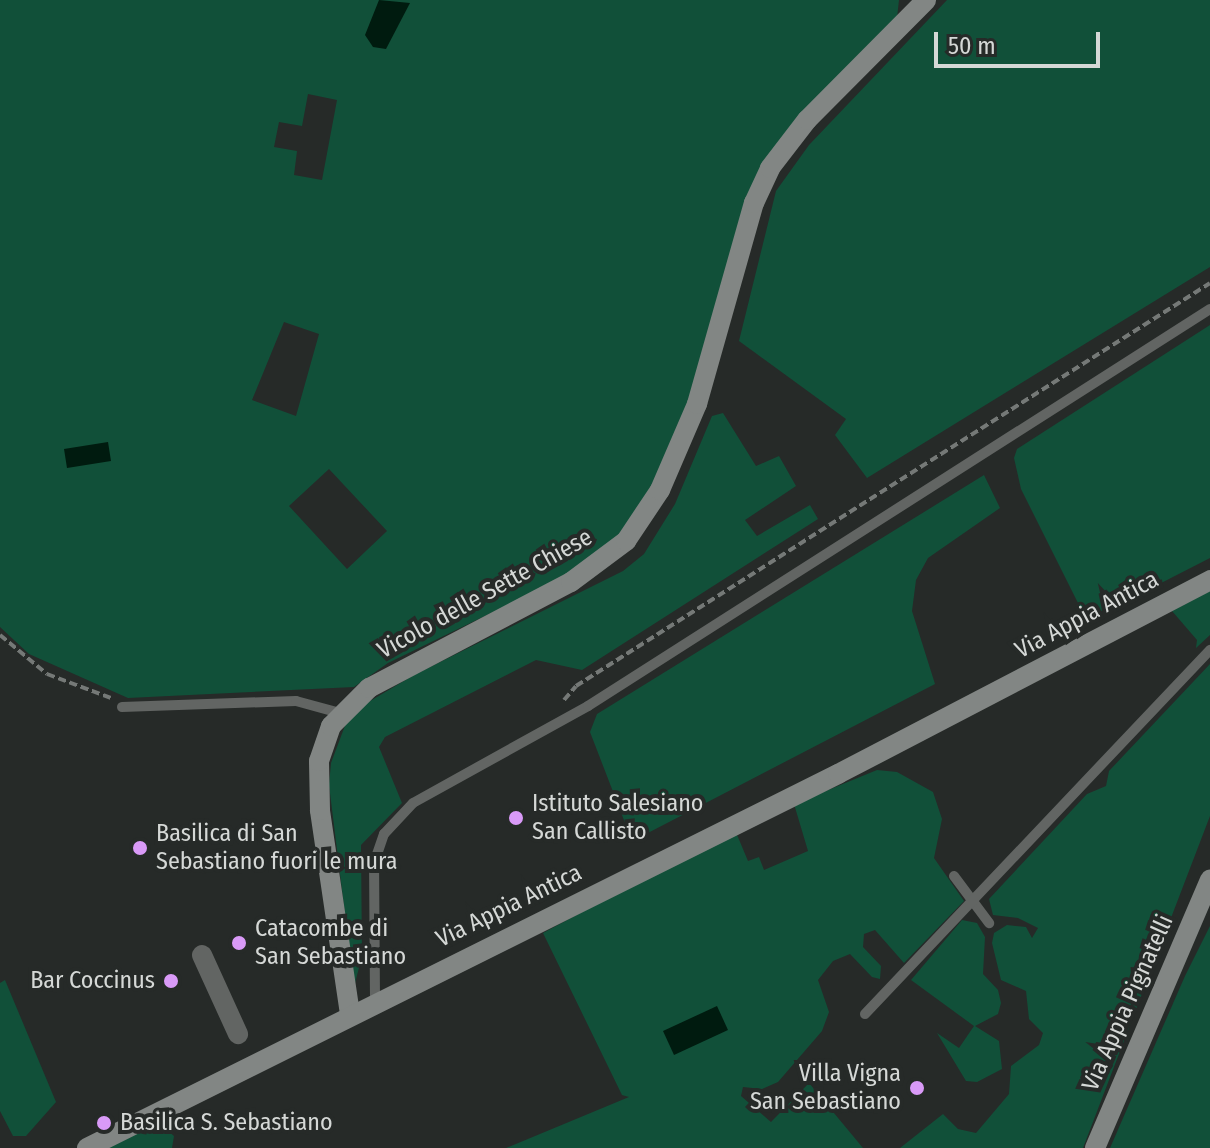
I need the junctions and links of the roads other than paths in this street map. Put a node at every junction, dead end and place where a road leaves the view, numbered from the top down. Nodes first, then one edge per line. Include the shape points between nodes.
1 (926, 0) edge
2 (1210, 309) edge
3 (1210, 580) edge
4 (1210, 650) edge
5 (122, 707) road end
6 (340, 713) junction
7 (954, 876) dead end
8 (1210, 880) edge
9 (972, 901) junction
10 (989, 923) dead end
11 (202, 955) dead end
12 (375, 1000) junction
13 (350, 1014) junction
14 (865, 1014) dead end
15 (238, 1034) dead end
16 (87, 1148) edge
17 (1095, 1148) edge

1 - 6 main road, Vicolo delle Sette Chiese via 792,136 770,168 754,203 697,404 660,490 626,541 571,582 385,678
2 - 12 lane via 556,724 413,803 384,834 372,884
3 - 12 main road, Via Appia Antica via 838,774
4 - 9 lane
5 - 6 lane via 296,701
6 - 13 main road, Vicolo delle Sette Chiese via 322,746 319,782 325,863
7 - 9 lane
8 - 17 main road, Via Appia Pignatelli
9 - 10 lane
9 - 14 lane
11 - 15 street
12 - 13 main road, Via Appia Antica
13 - 16 main road, Via Appia Antica

